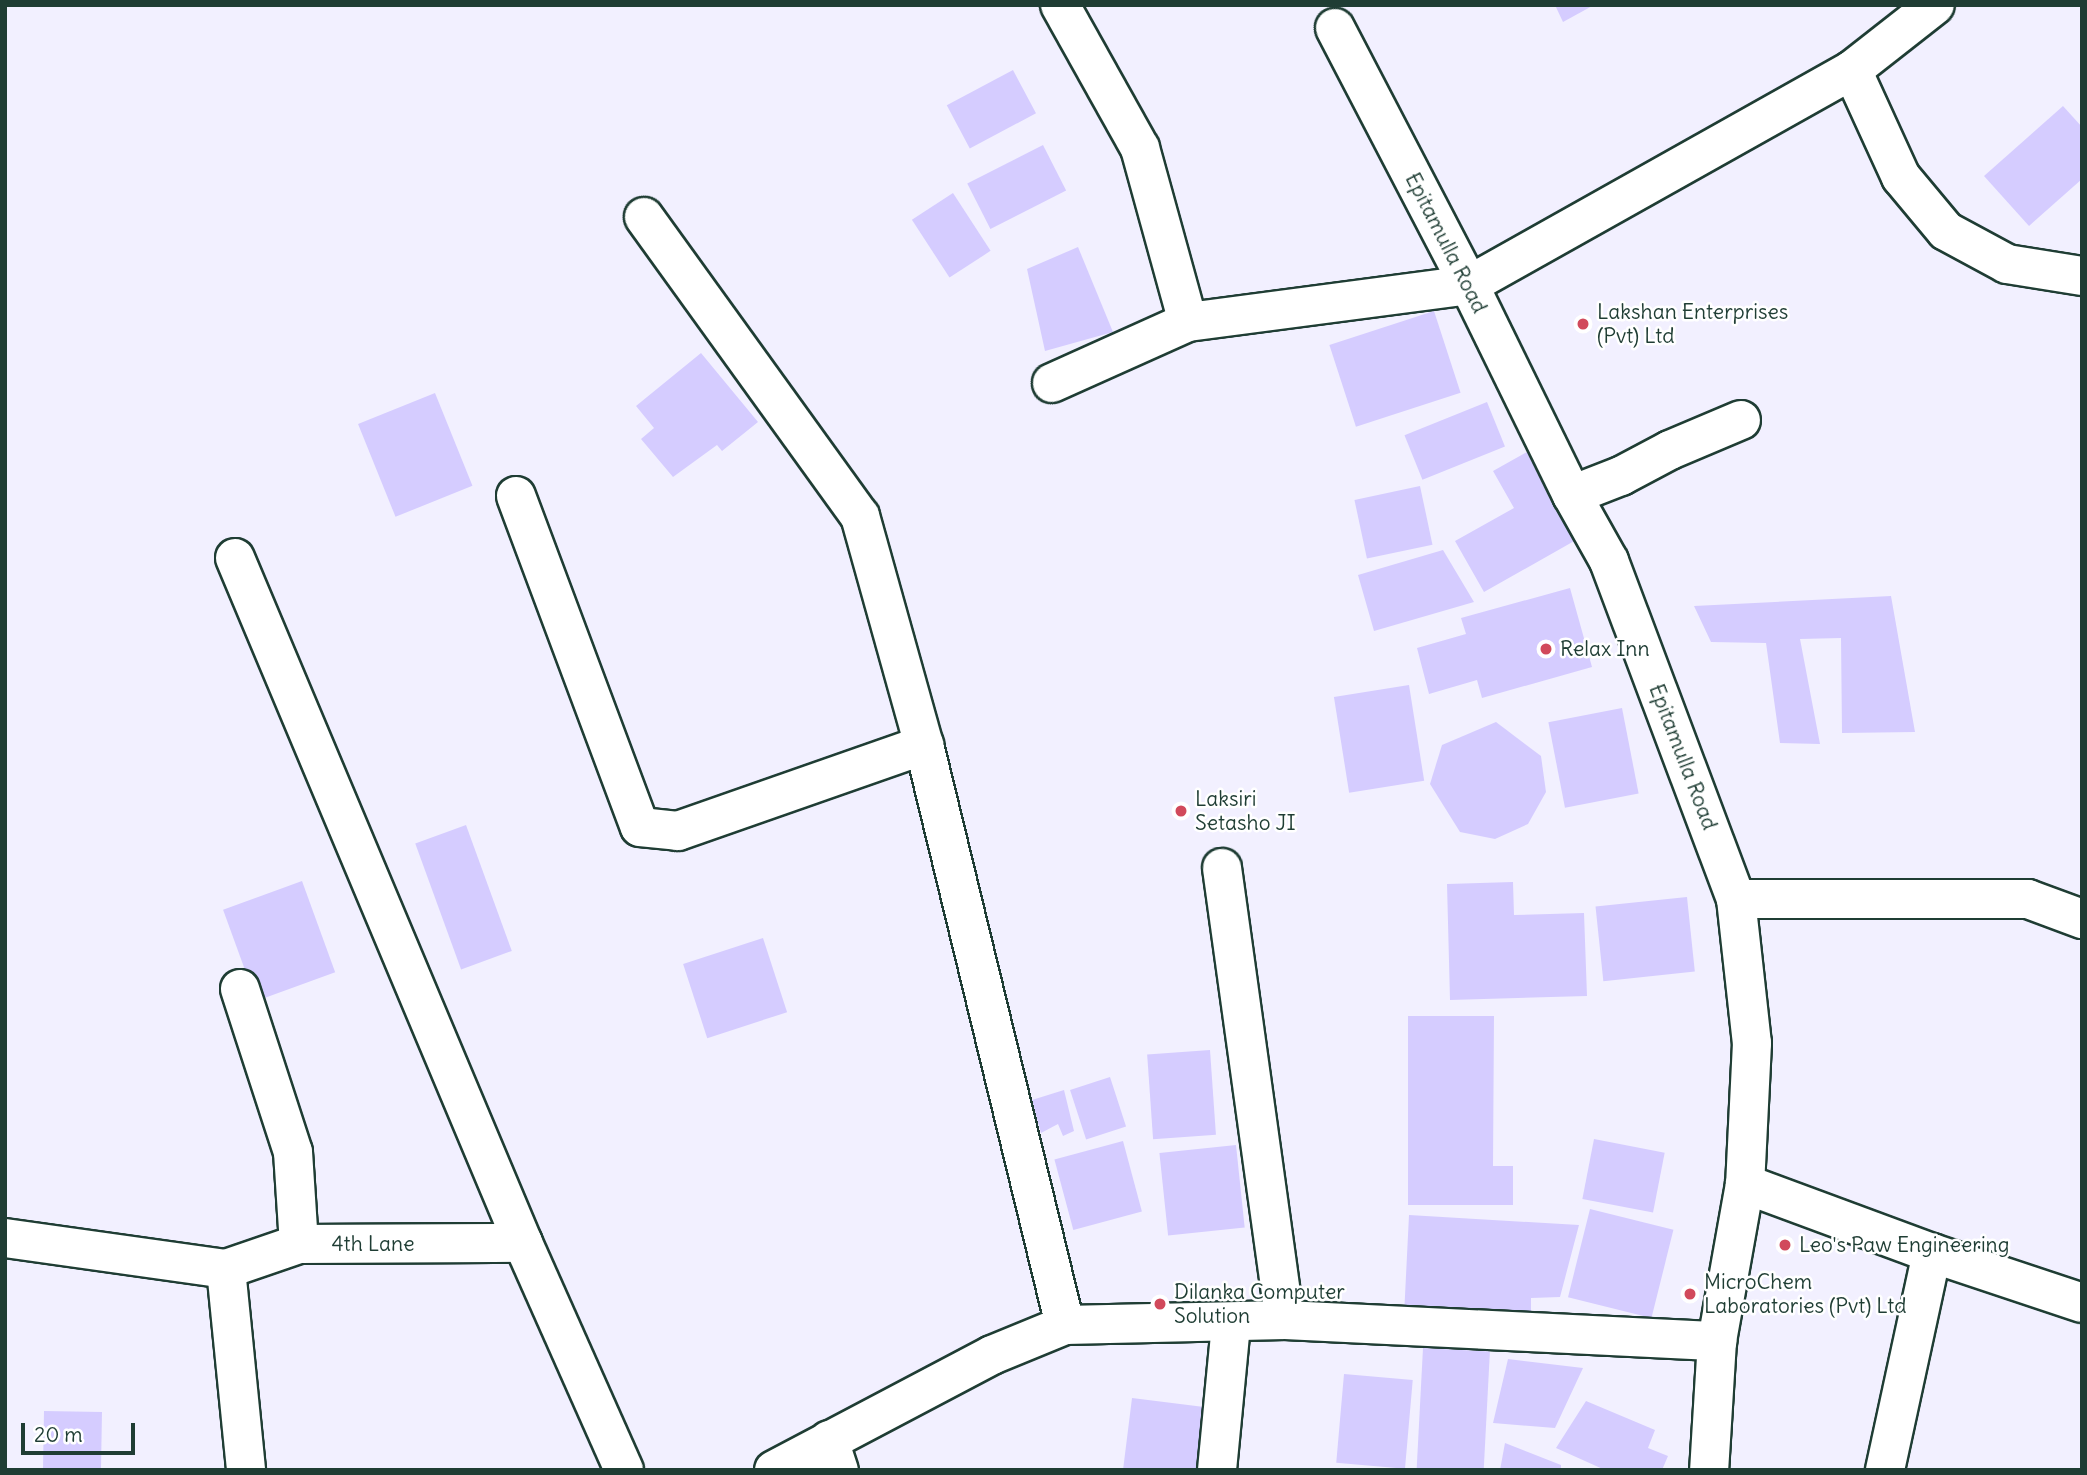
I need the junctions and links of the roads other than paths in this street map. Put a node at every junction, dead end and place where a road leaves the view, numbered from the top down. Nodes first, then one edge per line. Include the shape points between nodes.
1 (1060, 5) edge
2 (1935, 5) edge
3 (1335, 28) dead end
4 (1852, 70) junction
5 (644, 216) dead end
6 (2082, 276) edge
7 (1469, 285) junction
8 (1188, 322) junction
9 (1052, 383) dead end
10 (1741, 420) dead end
11 (1572, 495) junction
12 (516, 496) dead end
13 (235, 558) dead end
14 (924, 745) junction
15 (1222, 869) dead end
16 (1736, 899) junction
17 (2082, 919) edge
18 (240, 989) dead end
19 (1745, 1184) junction
20 (5, 1238) edge
21 (523, 1243) junction
22 (299, 1244) junction
23 (1932, 1253) junction
24 (226, 1269) junction
25 (2082, 1303) edge
26 (1284, 1320) junction
27 (1231, 1324) junction
28 (1065, 1325) junction
29 (1717, 1341) junction
30 (834, 1455) edge
31 (246, 1470) edge
32 (624, 1470) edge
33 (774, 1470) edge
34 (1217, 1470) edge
35 (1709, 1470) edge
36 (1885, 1470) edge

1 - 8 street via 1140,148
2 - 4 street
3 - 7 street, Epitamulla Road
4 - 6 street via 1901,177 1946,230 2007,264
4 - 7 street
5 - 14 street via 860,516
7 - 8 street
7 - 11 street, Epitamulla Road
8 - 9 street
10 - 11 street
11 - 16 street, Epitamulla Road via 1609,561
12 - 14 street via 640,827 678,831
13 - 21 street
14 - 28 street
15 - 26 street
16 - 17 street via 2028,899
16 - 19 street, Epitamulla Road via 1752,1043
18 - 22 street via 293,1152
19 - 23 street
19 - 29 street, Epitamulla Road
20 - 24 street, 4th Lane
21 - 22 street, 4th Lane
21 - 32 street
22 - 24 street, 4th Lane
23 - 25 street
23 - 36 street
24 - 31 street
26 - 27 street
26 - 29 street
27 - 28 street
27 - 34 street
28 - 30 street via 992,1355
29 - 35 street, Epitamulla Road
30 - 33 street

